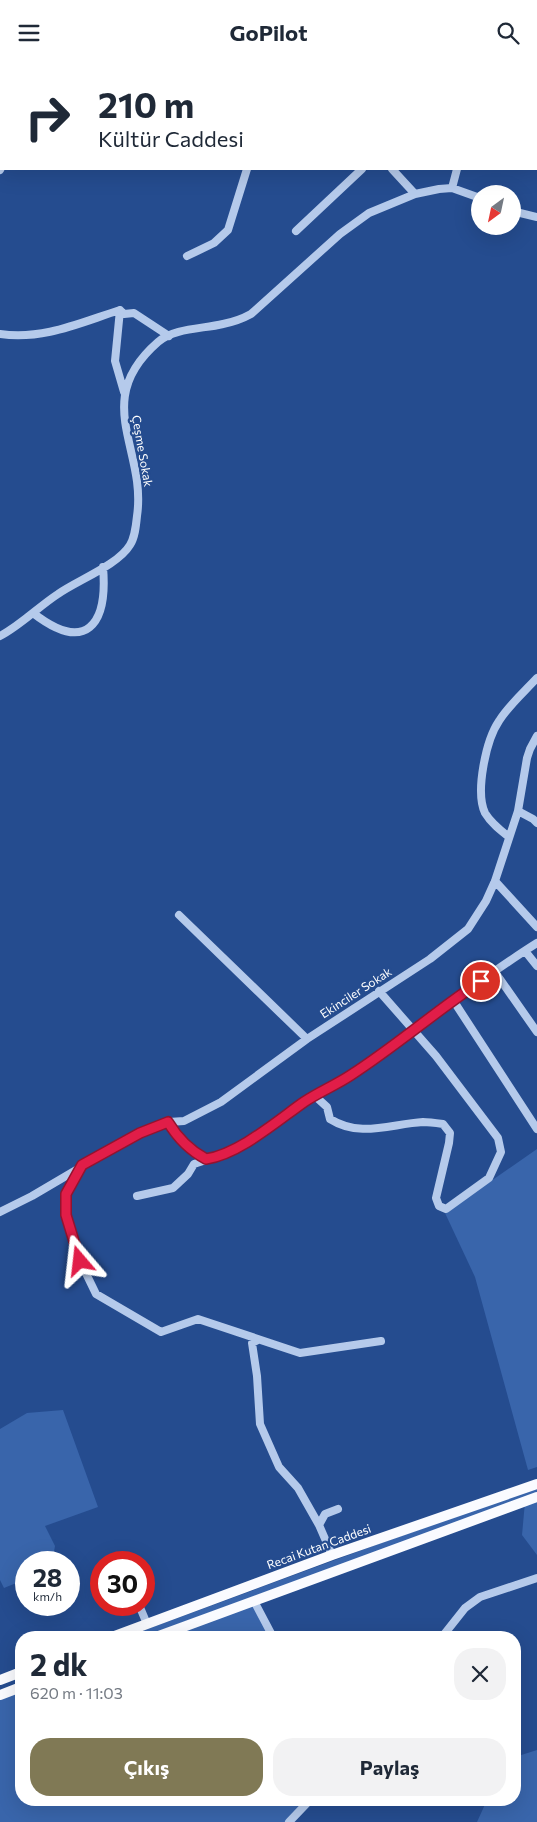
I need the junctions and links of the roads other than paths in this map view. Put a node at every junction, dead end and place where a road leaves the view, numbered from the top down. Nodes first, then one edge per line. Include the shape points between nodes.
1 (247, 170) edge
2 (361, 170) edge
3 (393, 170) edge
4 (457, 170) edge
5 (452, 188) junction
6 (415, 194) junction
7 (471, 195) edge
8 (521, 213) edge
9 (537, 217) edge
10 (296, 231) dead end
11 (187, 256) dead end
12 (120, 310) junction
13 (0, 334) edge
14 (169, 336) junction
15 (124, 393) junction
16 (103, 567) junction
17 (33, 613) junction
18 (0, 636) edge
19 (537, 678) edge
20 (534, 742) edge
21 (537, 756) edge
22 (518, 811) junction
23 (537, 823) edge
24 (509, 837) junction
25 (495, 881) junction
26 (179, 915) dead end
27 (537, 927) edge
28 (537, 943) edge
29 (525, 951) junction
30 (537, 966) edge
31 (495, 972) junction
32 (379, 991) junction
33 (453, 999) junction
34 (412, 1030) junction
35 (537, 1032) edge
36 (307, 1039) junction
37 (315, 1095) junction
38 (168, 1122) junction
39 (537, 1129) edge
40 (206, 1159) junction
41 (82, 1165) junction
42 (136, 1196) dead end
43 (0, 1212) edge
44 (258, 1340) junction
45 (381, 1341) dead end
46 (537, 1484) edge
47 (537, 1497) edge
48 (338, 1509) dead end
49 (319, 1525) junction
50 (332, 1555) junction
51 (537, 1578) edge
52 (254, 1601) junction
53 (144, 1616) edge
54 (147, 1624) junction
55 (128, 1631) edge
56 (172, 1631) edge
57 (270, 1631) edge
58 (447, 1631) edge
59 (15, 1674) edge
60 (0, 1680) edge
61 (15, 1689) edge
62 (0, 1695) edge
63 (304, 1806) edge
64 (289, 1822) edge

1 - 11 street via 228,229 214,243
2 - 10 street
3 - 6 street
4 - 5 street
5 - 6 street, Çeşme Sokak
5 - 7 street, Çeşme Sokak
6 - 14 street, Çeşme Sokak via 360,219 251,314 234,322
8 - 9 street
12 - 13 street via 39,335
12 - 14 street via 124,314 134,313
12 - 15 street via 115,361
14 - 15 street, Çeşme Sokak via 148,352 131,376
15 - 16 street, Çeşme Sokak via 125,421 139,507 131,544
16 - 17 street, Çeşme Sokak
16 - 17 street via 104,600 99,617 90,627 77,632 62,631
17 - 18 street, Çeşme Sokak
19 - 24 street via 500,718 484,760 485,812
20 - 21 street
20 - 22 street, Ekinciler Sokak
22 - 23 street
22 - 24 street, Ekinciler Sokak
24 - 25 street, Ekinciler Sokak
25 - 27 street
25 - 32 street, Ekinciler Sokak via 468,929 430,959
26 - 36 street
28 - 29 street
29 - 30 street
29 - 31 street
31 - 33 street
31 - 35 street
32 - 34 street
32 - 36 street, Ekinciler Sokak
33 - 34 street
33 - 39 street
34 - 37 street via 350,1076
34 - 37 street via 436,1056 498,1138 501,1152 489,1178 457,1202 446,1209 439,1206 436,1198 450,1133 443,1124 424,1122 370,1129 342,1127 330,1119 327,1107
36 - 38 street, Ekinciler Sokak via 221,1102 184,1121
37 - 40 street via 254,1138
38 - 40 street via 176,1134
38 - 41 street, Ekinciler Sokak via 140,1133
40 - 42 street via 194,1164 173,1188
41 - 43 street, Ekinciler Sokak
41 - 44 street via 66,1194 66,1215 80,1261 96,1294 161,1332 198,1319
44 - 45 street via 300,1353
44 - 49 street via 252,1343 260,1424 279,1467 298,1488
46 - 50 main road, Recai Kutan Caddesi
47 - 52 main road
48 - 49 street via 325,1514
49 - 50 street
50 - 54 main road, Recai Kutan Caddesi
51 - 58 street via 480,1597 465,1608
52 - 56 main road
52 - 57 street
53 - 54 street
54 - 55 main road, Recai Kutan Caddesi
59 - 60 main road
61 - 62 main road
63 - 64 street

